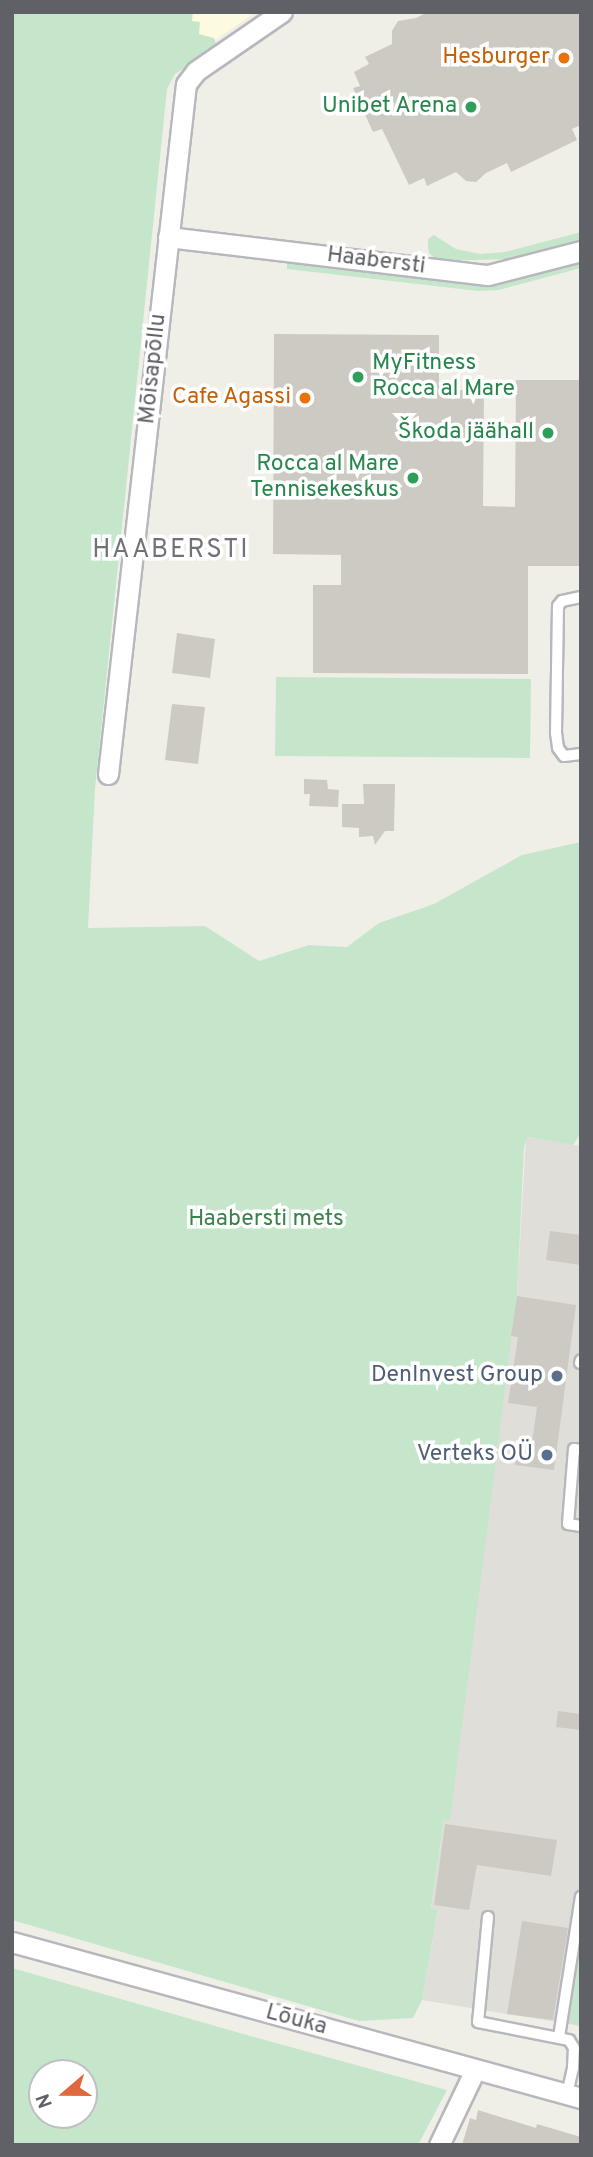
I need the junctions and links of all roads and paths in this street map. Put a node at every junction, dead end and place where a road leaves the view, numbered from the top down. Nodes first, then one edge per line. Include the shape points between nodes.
1 (282, 12) edge
2 (168, 237) junction
3 (581, 251) edge
4 (581, 597) edge
5 (581, 754) edge
6 (108, 774) dead end
7 (581, 1450) edge
8 (581, 1526) edge
9 (581, 1897) edge
10 (488, 1917) dead end
11 (12, 1942) edge
12 (559, 2037) junction
13 (475, 2070) junction
14 (574, 2096) edge
15 (439, 2145) edge

1 - 2 street, Mõisapõllu via 196,71 186,84
2 - 3 street, Haabersti via 488,275
2 - 6 street, Mõisapõllu
4 - 5 lane via 558,606 556,733 564,756
7 - 8 lane via 574,1450 568,1524
9 - 12 lane
10 - 12 lane via 478,2022
11 - 13 street, Lõuka
12 - 14 lane via 574,2048
13 - 14 street, Lõuka
13 - 15 street

